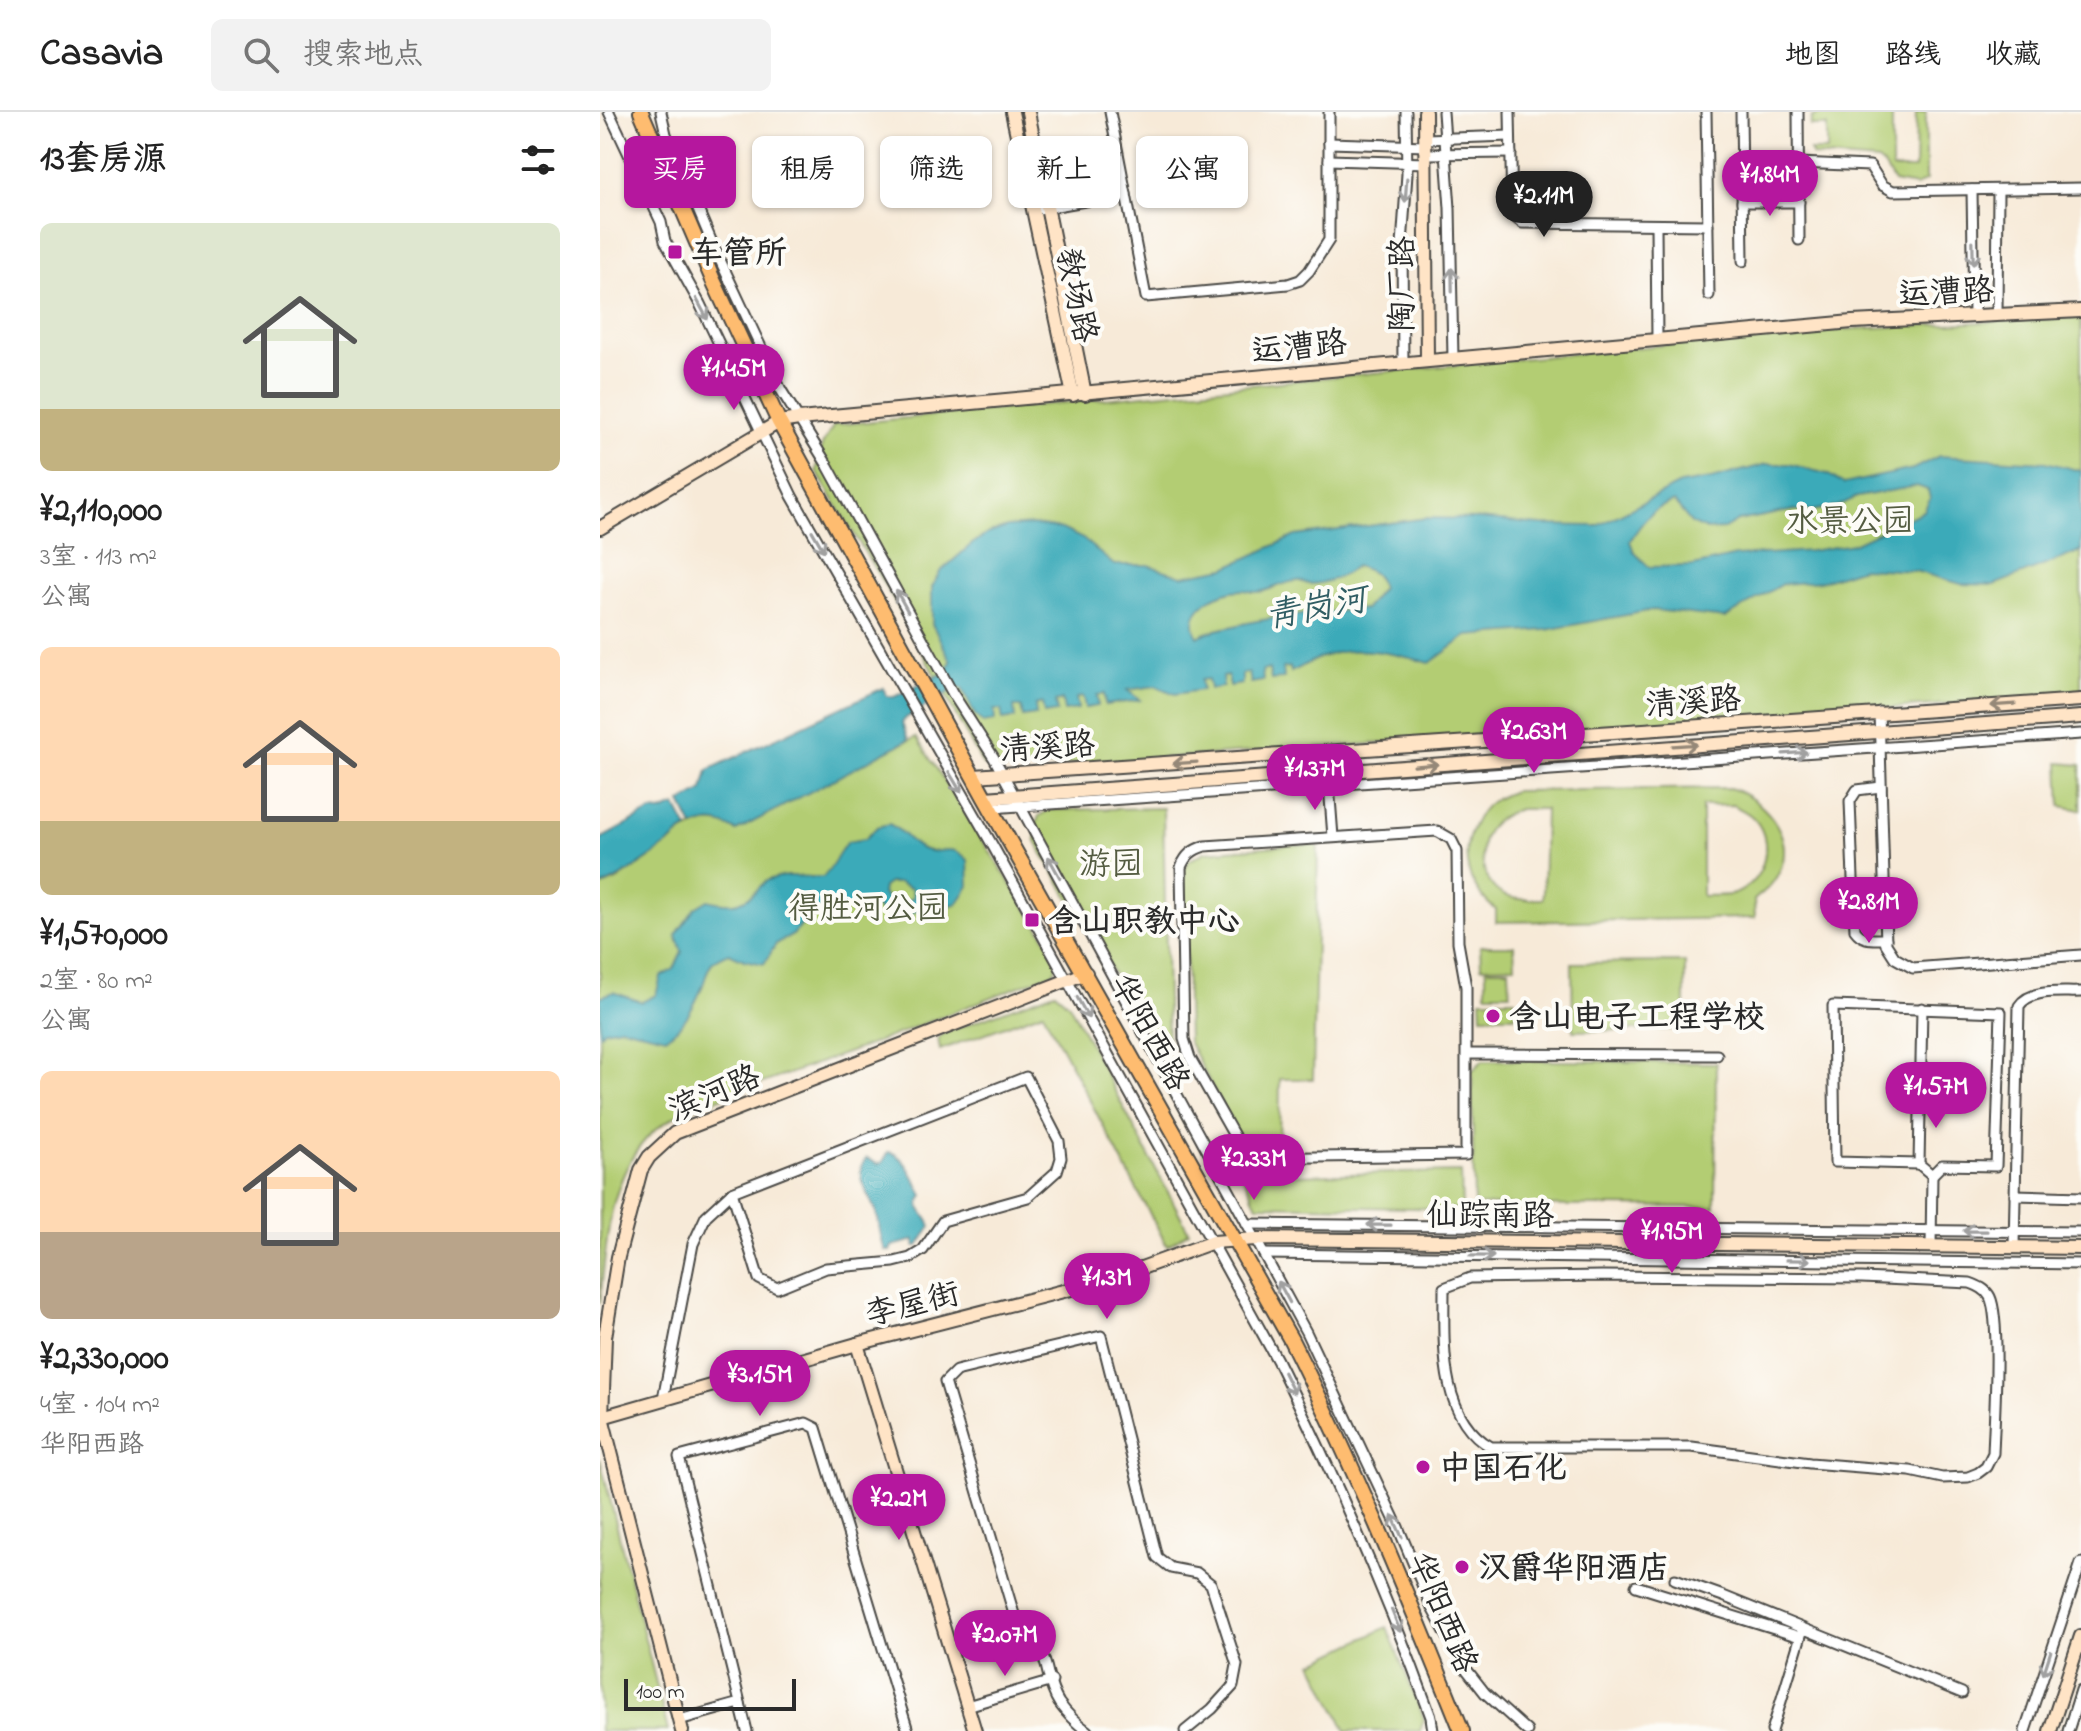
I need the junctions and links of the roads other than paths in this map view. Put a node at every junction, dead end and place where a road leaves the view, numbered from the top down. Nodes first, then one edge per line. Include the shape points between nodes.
1 (609, 112) edge
2 (641, 112) edge
3 (661, 112) edge
4 (1012, 112) edge
5 (1028, 112) edge
6 (1110, 112) edge
7 (1329, 112) edge
8 (1406, 112) edge
9 (1425, 112) edge
10 (1443, 112) edge
11 (1510, 112) edge
12 (1706, 112) edge
13 (1741, 112) edge
14 (1798, 112) edge
15 (1033, 136) edge
16 (1510, 136) junction
17 (1445, 138) junction
18 (1329, 143) junction
19 (1406, 145) junction
20 (1426, 150) junction
21 (1511, 153) junction
22 (1446, 154) junction
23 (1329, 160) junction
24 (1407, 162) junction
25 (1798, 163) junction
26 (2081, 188) edge
27 (1972, 190) junction
28 (1998, 190) junction
29 (1126, 194) junction
30 (1120, 195) edge
31 (1742, 202) junction
32 (1799, 202) junction
33 (1047, 208) joint
34 (1033, 210) junction
35 (1708, 225) junction
36 (1656, 226) junction
37 (1799, 240) dead end
38 (1743, 261) dead end
39 (1709, 295) dead end
40 (2081, 311) edge
41 (1997, 315) junction
42 (1974, 316) junction
43 (1657, 339) junction
44 (1453, 358) junction
45 (1427, 360) junction
46 (1403, 362) junction
47 (1079, 395) junction
48 (799, 419) junction
49 (779, 422) junction
50 (600, 528) edge
51 (2081, 700) edge
52 (1879, 712) junction
53 (2081, 717) edge
54 (1880, 730) junction
55 (1609, 733) junction
56 (2081, 734) edge
57 (1880, 748) junction
58 (1610, 751) junction
59 (1316, 755) junction
60 (1317, 774) junction
61 (1004, 775) junction
62 (974, 776) junction
63 (1329, 785) junction
64 (1881, 787) junction
65 (1018, 802) junction
66 (988, 803) junction
67 (1333, 837) junction
68 (1886, 939) junction
69 (2081, 955) edge
70 (1086, 973) junction
71 (1068, 980) junction
72 (2081, 992) edge
73 (1922, 1008) junction
74 (1467, 1054) junction
75 (1717, 1055) dead end
76 (1919, 1164) junction
77 (1932, 1175) junction
78 (732, 1192) junction
79 (2015, 1195) junction
80 (2081, 1197) edge
81 (1247, 1224) junction
82 (1931, 1230) junction
83 (2014, 1231) junction
84 (2081, 1232) edge
85 (1256, 1239) junction
86 (1235, 1241) junction
87 (1632, 1241) junction
88 (1213, 1242) junction
89 (1686, 1242) junction
90 (1931, 1246) junction
91 (2014, 1247) junction
92 (2081, 1248) edge
93 (1264, 1254) junction
94 (1632, 1258) junction
95 (1686, 1259) junction
96 (2081, 1264) edge
97 (1633, 1276) junction
98 (1687, 1277) junction
99 (857, 1344) junction
100 (663, 1399) junction
101 (602, 1417) edge
102 (2081, 1563) edge
103 (1675, 1579) dead end
104 (1636, 1586) dead end
105 (1801, 1633) junction
106 (2081, 1636) edge
107 (1052, 1681) junction
108 (2081, 1690) edge
109 (1962, 1693) dead end
110 (740, 1703) junction
111 (967, 1706) junction
112 (680, 1725) edge
113 (747, 1731) edge
114 (908, 1731) edge
115 (975, 1731) edge
116 (1087, 1731) edge
117 (1185, 1731) edge
118 (1433, 1731) edge
119 (1462, 1731) edge
120 (1527, 1731) edge
121 (1772, 1731) edge
122 (2025, 1731) edge
123 (2050, 1731) edge
124 (2068, 1731) edge

1 -> 71 street via 665,241 792,496
2 - 49 main road, 华阳西路
3 - 48 street via 713,245
4 - 34 main road, 教场路
5 - 15 main road, 教场路
6 - 29 street
7 - 18 street
8 - 19 street
9 - 20 main road, 陶厂路
10 - 17 street
11 - 16 street
12 - 35 street
13 - 31 street
14 - 25 street
16 - 17 street
16 - 21 street
17 - 20 street
17 - 22 street
18 - 19 street
18 - 23 street
19 - 20 street
19 - 24 street
20 - 22 street
20 - 24 street
20 - 45 main road, 陶厂路
21 - 22 street
21 - 36 street via 1516,220
44 -> 22 street
23 - 24 street
23 - 29 street via 1329,240 1309,271 1288,284 1146,297
24 -> 46 street
25 - 27 street via 1870,166 1893,191
25 - 32 street
26 - 28 street
27 - 28 street
27 -> 42 street
28 - 41 street
29 - 30 street
31 - 32 street
31 - 38 street
32 - 37 street
33 - 34 street
33 - 47 main road, 教场路
34 - 47 main road, 教场路
35 - 36 street
35 - 39 street
36 - 43 street
40 - 41 main road, 运漕路
41 - 42 main road, 运漕路
42 - 43 main road, 运漕路
43 - 44 main road, 运漕路
44 - 45 main road, 运漕路
45 - 46 main road, 运漕路
46 - 47 main road, 运漕路
47 - 48 main road, 运漕路
48 - 49 main road, 运漕路
61 -> 48 street
49 - 50 main road, 运漕路
49 - 62 main road, 华阳西路
51 -> 52 main road, 清溪路
52 - 54 street
52 - 55 main road, 清溪路
53 - 54 main road, 清溪路
54 - 57 street
58 -> 54 main road, 清溪路
55 - 58 main road
55 - 59 main road, 清溪路
56 - 57 street
63 -> 57 street
57 - 64 street
60 -> 58 main road, 清溪路
59 - 60 main road
59 -> 61 main road, 清溪路
60 - 65 main road, 清溪路
61 - 62 main road, 清溪路
61 - 65 street
62 - 66 main road, 华阳西路
63 - 65 street
63 - 67 street
64 - 68 street
64 - 68 street via 1857,790 1850,801 1855,930 1860,937
65 - 66 main road, 清溪路
81 -> 65 street
66 - 70 main road, 华阳西路
67 - 74 street via 1437,831 1455,843
67 - 74 street via 1205,846 1189,853 1181,867 1185,1044 1240,1149 1252,1158 1466,1155
68 - 69 street via 1895,958 1913,968
70 - 71 main road, 滨河路
70 - 86 main road, 华阳西路
71 -> 88 street
71 - 101 main road, 滨河路 via 675,1133 649,1157 618,1257 605,1337
72 - 79 street via 2032,994 2019,1006
73 - 76 street
73 - 76 street via 1833,1006 1835,1162
73 - 77 street via 2001,1012 1996,1166 1942,1165
74 - 75 street
76 - 77 street
77 - 82 street
78 - 78 street via 759,1279 777,1288 826,1268 910,1258 923,1250 943,1221 1028,1197 1057,1171 1059,1141 1026,1077
78 - 100 street via 706,1216 693,1244
79 - 80 street
79 - 83 street
82 -> 81 street
81 - 85 street
83 -> 82 street
82 - 90 street
83 - 84 street
83 - 91 street
85 - 86 main road, 仙踪南路
85 - 87 main road, 仙踪南路
85 - 93 street
86 - 88 main road, 李屋街
86 - 119 main road, 华阳西路 via 1327,1412
87 - 89 main road, 仙踪南路
87 - 94 street
88 - 99 main road, 李屋街 via 1114,1278
88 -> 118 street via 1335,1482 1396,1621
89 - 90 main road, 仙踪南路
89 - 95 street
90 - 91 main road, 仙踪南路
91 - 92 main road, 仙踪南路
93 -> 94 street
120 -> 93 street via 1463,1665
94 - 95 street
94 - 97 street
95 -> 96 street
95 - 98 street
97 - 98 street
97 - 98 street via 1470,1278 1444,1288 1452,1397 1486,1444 1692,1447 1942,1478 1968,1477 1991,1462 1995,1349 1992,1301 1980,1286 1862,1278
99 - 100 main road, 李屋街
99 - 111 main road
100 - 101 main road, 李屋街
101 - 112 main road, 滨河路
102 -> 122 street
103 - 105 street
104 - 105 street
105 - 109 street
105 - 121 street
106 - 123 main road
107 - 111 street
107 - 116 street via 1058,1700
107 - 117 street via 1043,1652 1019,1631 945,1382 956,1371 1101,1336 1157,1557 1211,1584 1237,1665 1233,1686
108 - 124 street
110 - 112 street
110 - 113 street
110 - 114 street via 679,1457 806,1423 816,1428
111 - 115 main road

